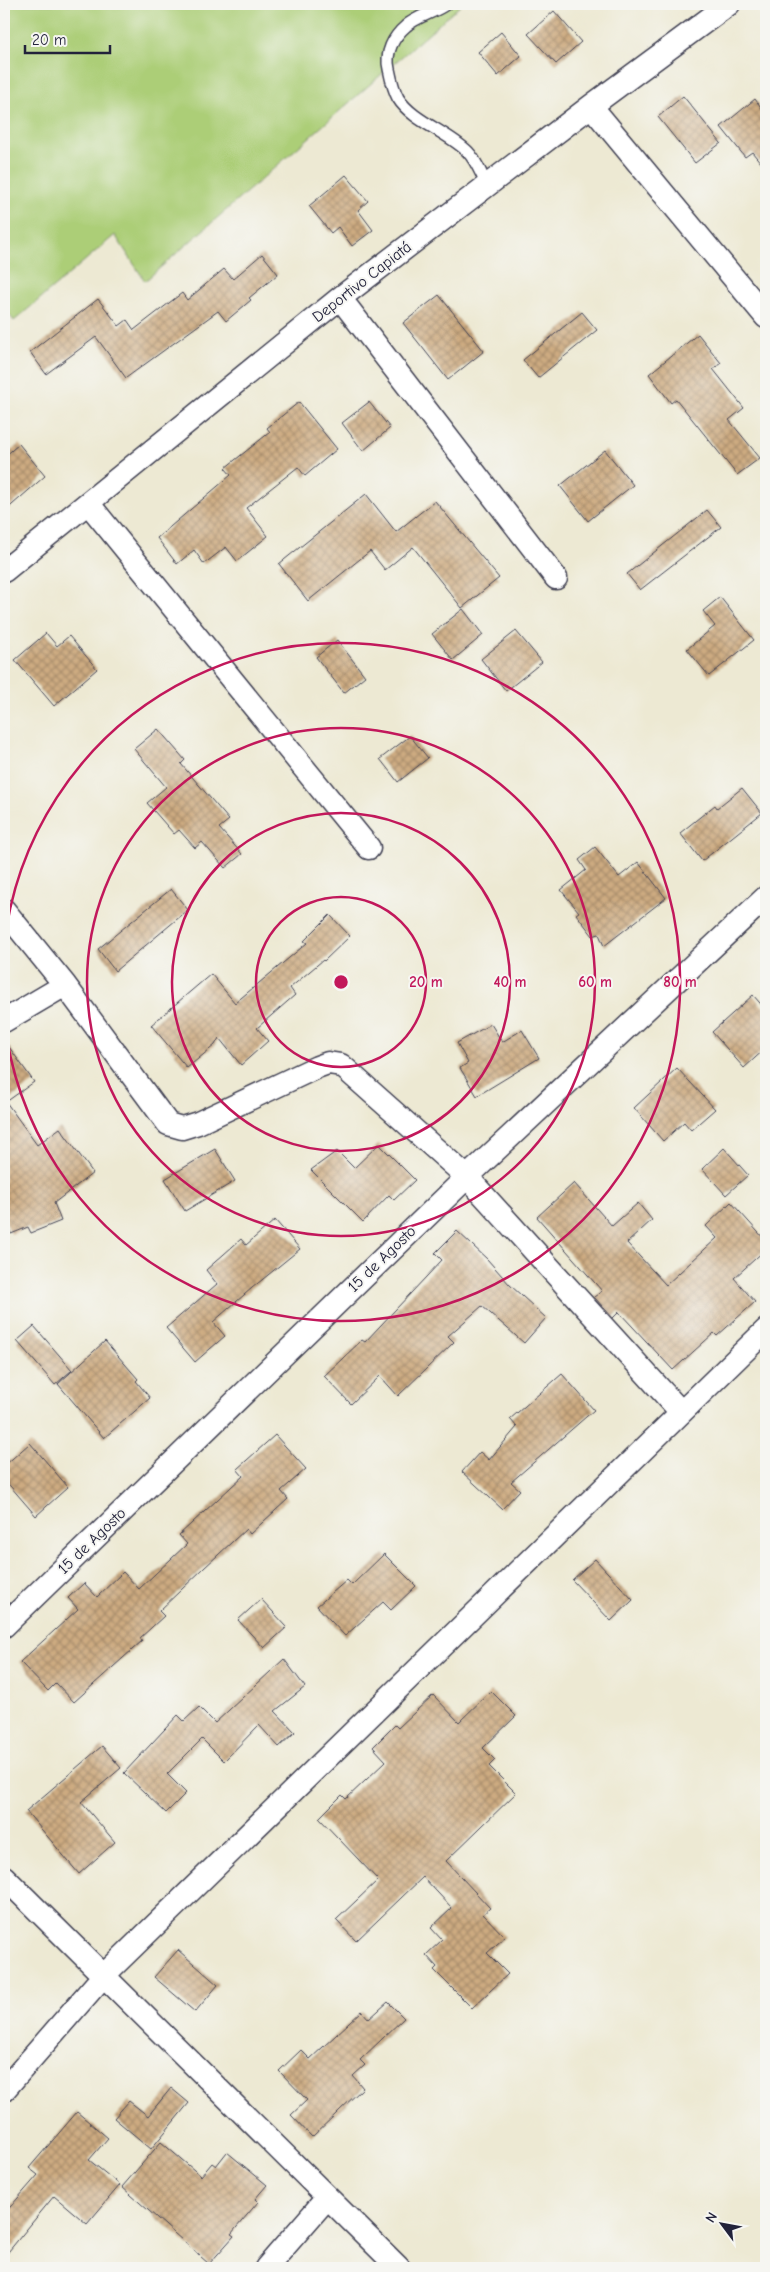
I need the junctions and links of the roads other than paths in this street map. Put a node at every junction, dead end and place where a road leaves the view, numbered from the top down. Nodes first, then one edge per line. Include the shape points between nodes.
1 (446, 4) edge
2 (729, 4) edge
3 (591, 106) junction
4 (487, 185) junction
5 (340, 298) junction
6 (766, 317) edge
7 (88, 503) junction
8 (4, 571) edge
9 (556, 578) dead end
10 (369, 848) dead end
11 (766, 897) edge
12 (4, 910) edge
13 (65, 985) junction
14 (4, 1021) edge
15 (467, 1176) junction
16 (766, 1330) edge
17 (681, 1412) junction
18 (4, 1626) edge
19 (4, 1877) edge
20 (104, 1975) junction
21 (4, 2090) edge
22 (327, 2198) junction
23 (266, 2268) edge
24 (399, 2268) edge

1 - 4 lane via 406,25 392,41 386,59 399,99 412,113 450,136 470,154
2 - 3 street, Deportivo Capiatá
3 - 4 street, Deportivo Capiatá
3 - 6 street
4 - 5 street, Deportivo Capiatá
5 - 7 street, Deportivo Capiatá
5 - 9 street
7 - 8 street, Deportivo Capiatá
7 - 10 street
11 - 15 street, 15 de Agosto
12 - 13 street
13 - 14 street
13 - 15 street via 168,1124 182,1128 198,1123 317,1067 328,1063 341,1065
15 - 17 street
15 - 18 street, 15 de Agosto
16 - 17 street
17 - 20 street
19 - 20 street
20 - 21 street
20 - 22 street
22 - 23 street
22 - 24 street

